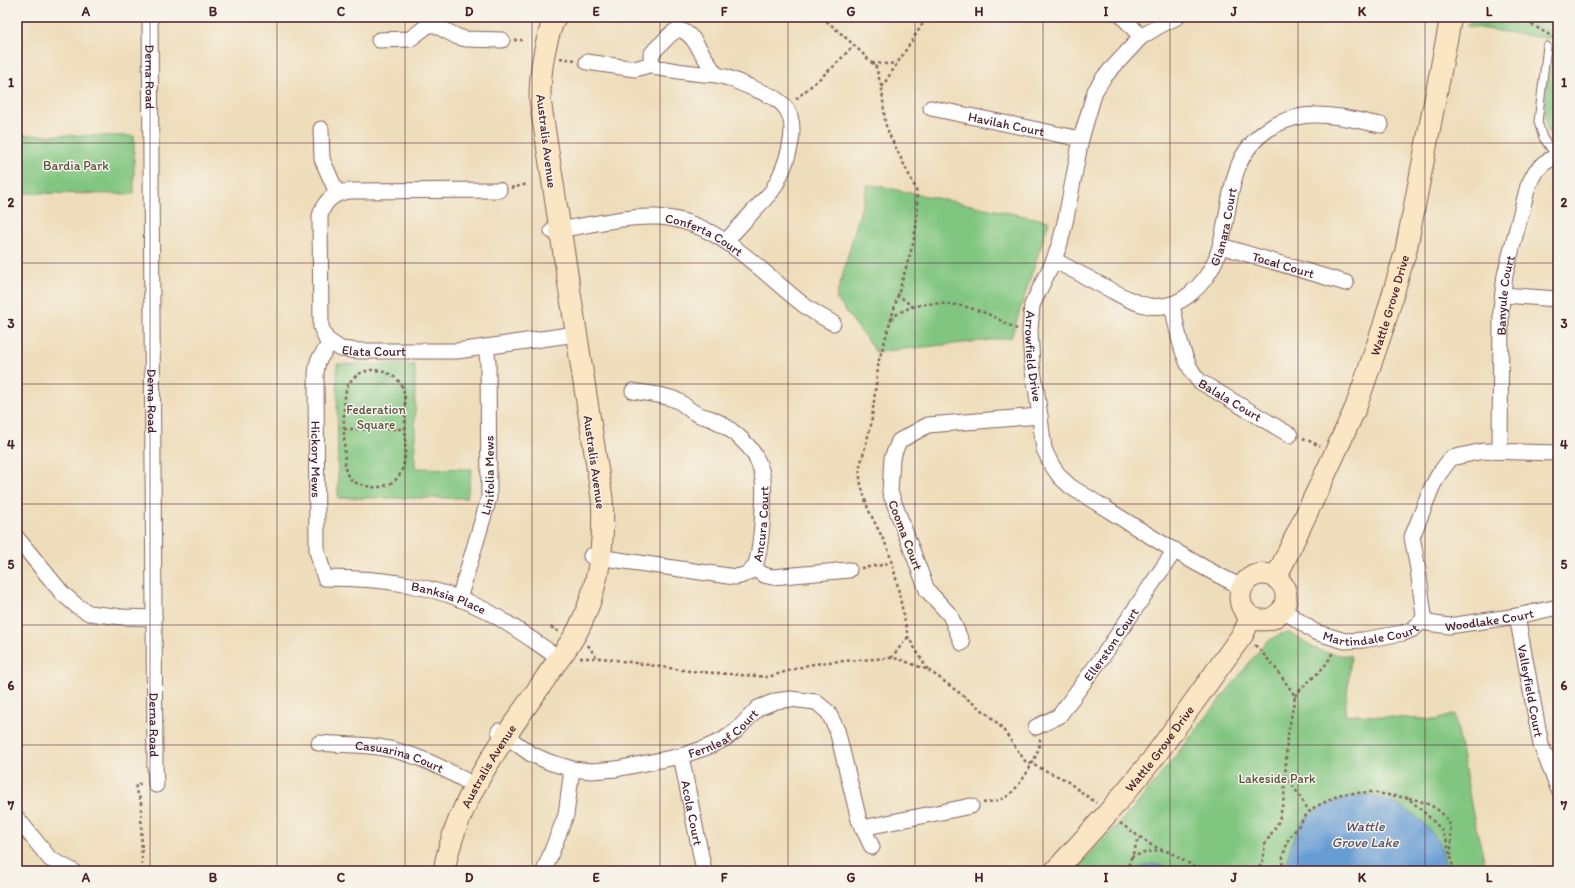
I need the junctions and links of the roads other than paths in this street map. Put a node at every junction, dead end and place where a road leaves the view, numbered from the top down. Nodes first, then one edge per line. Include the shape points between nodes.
1 (150, 17) edge
2 (545, 17) edge
3 (555, 17) edge
4 (1123, 17) edge
5 (1177, 17) edge
6 (1451, 17) edge
7 (433, 20) edge
8 (1141, 37) junction
9 (379, 40) dead end
10 (502, 40) dead end
11 (1547, 46) dead end
12 (587, 62) dead end
13 (652, 64) junction
14 (716, 74) junction
15 (931, 108) dead end
16 (1382, 125) dead end
17 (321, 129) dead end
18 (1081, 139) junction
19 (1557, 156) edge
20 (499, 190) dead end
21 (337, 194) junction
22 (555, 231) junction
23 (726, 241) junction
24 (1221, 246) junction
25 (1054, 260) junction
26 (1346, 282) dead end
27 (1503, 295) junction
28 (1558, 299) edge
29 (1172, 305) junction
30 (833, 323) dead end
31 (572, 335) junction
32 (330, 343) junction
33 (486, 347) junction
34 (633, 391) dead end
35 (1040, 416) junction
36 (1290, 435) road end
37 (1500, 451) junction
38 (1558, 453) edge
39 (17, 538) edge
40 (1175, 550) junction
41 (596, 557) junction
42 (754, 568) junction
43 (849, 570) road end
44 (324, 578) joint
45 (1276, 578) junction
46 (1242, 587) junction
47 (459, 599) junction
48 (1558, 607) edge
49 (1283, 610) junction
50 (1517, 616) junction
51 (154, 618) junction
52 (1421, 622) junction
53 (1247, 625) junction
54 (962, 643) dead end
55 (562, 656) junction
56 (1036, 727) road end
57 (503, 734) junction
58 (319, 743) dead end
59 (681, 756) junction
60 (572, 769) junction
61 (470, 783) junction
62 (156, 785) road end
63 (1558, 788) edge
64 (971, 806) road end
65 (17, 818) edge
66 (862, 828) junction
67 (872, 847) dead end
68 (73, 871) edge
69 (435, 871) edge
70 (444, 871) edge
71 (544, 871) edge
72 (704, 871) edge
73 (1055, 871) edge

1 - 51 street, Derna Road
2 - 22 street, Australis Avenue via 533,64 532,103
3 - 22 street, Australis Avenue via 544,50 540,100
4 - 8 street
5 - 8 street, Arrowfield Drive
6 - 45 street, Wattle Grove Drive via 1406,250 1383,328 1356,407
7 - 9 street via 410,39
7 - 10 street via 445,31 466,39
8 - 18 street, Arrowfield Drive via 1104,77 1095,91
11 - 19 lane via 1538,122 1543,138
12 - 13 street via 635,69
13 - 14 street via 658,68
13 - 14 street via 652,52 673,31 678,30 685,32 692,39
14 - 23 street via 777,100 785,107 790,117 791,130 790,147 783,170 772,191
15 - 18 street, Havilah Court
16 - 24 street, Glanara Court via 1341,117 1312,115 1288,119 1262,134 1248,147 1236,171
17 - 21 street via 322,159
18 - 25 street, Arrowfield Drive via 1066,218
19 - 27 street, Banyule Court via 1535,172 1528,186 1505,275
20 - 21 street via 351,191
21 - 32 street, Elata Court via 326,202 320,216 320,320 323,333
22 - 23 street, Conferta Court via 626,219 662,218 696,225
22 - 31 street, Australis Avenue
23 - 30 street, Conferta Court via 806,307
24 - 26 street, Tocal Court
24 - 29 street, Glanara Court via 1216,263 1205,280 1183,300
25 - 29 street, Glanara Court via 1132,301 1149,306
25 - 35 street, Arrowfield Drive via 1032,304 1032,365
27 - 28 street
27 - 37 street, Banyule Court
29 - 36 street, Balala Court via 1186,359 1191,372 1199,381
31 - 33 street, Elata Court
31 - 41 street, Australis Avenue via 593,499
32 - 33 street, Elata Court via 341,349 359,351 445,352
32 - 44 street, Hickory Mews via 318,361 316,373 317,551
33 - 47 street, Linifolia Mews via 488,498
34 - 42 street, Ancura Court via 679,401 695,413 729,428 750,448 761,469 764,491 758,556
35 - 40 street, Arrowfield Drive via 1044,449 1060,477 1071,487
35 - 54 street, Cooma Court via 928,426 899,441 892,458 890,492 927,590 950,615
37 - 38 street, Martindale Court
37 - 52 street, Martindale Court via 1483,451 1451,458 1432,487 1412,537 1424,616
39 - 51 street via 62,593 77,606 89,613
40 - 46 street, Arrowfield Drive
40 - 56 street, Ellerston Court via 1104,656 1059,716
41 - 42 street, Ancura Court via 728,577 742,576
41 - 55 street, Australis Avenue via 577,608 563,635
42 - 43 street, Ancura Court via 772,577
44 - 47 street, Banksia Place via 388,581 416,586
45 - 46 street via 1257,575
45 - 49 street via 1285,588 1286,603
46 - 53 street via 1240,593
47 - 55 street, Banksia Place via 485,610
48 - 50 street, Woodlake Court
49 - 52 street, Martindale Court via 1315,632 1344,641 1403,633
49 - 53 street via 1274,618 1256,619
50 - 52 street, Woodlake Court via 1449,626
50 - 63 street, Valleyfield Court via 1541,745
51 - 62 street, Derna Road
53 - 73 street, Wattle Grove Drive via 1152,760
55 - 57 street, Australis Avenue
57 - 60 street, Fernleaf Court via 531,754
57 - 61 street, Australis Avenue
58 - 61 street, Casuarina Court via 368,746 400,752 430,762
59 - 60 street, Fernleaf Court via 616,769
59 - 66 street, Fernleaf Court via 723,740 737,730 758,708 790,699 816,702 828,712 837,730
59 - 72 street, Acola Court
60 - 71 street via 566,815
61 - 69 street, Australis Avenue via 455,802 443,835
61 - 70 street, Australis Avenue
64 - 66 street
65 - 68 street via 50,859
66 - 67 street, Fernleaf Court

